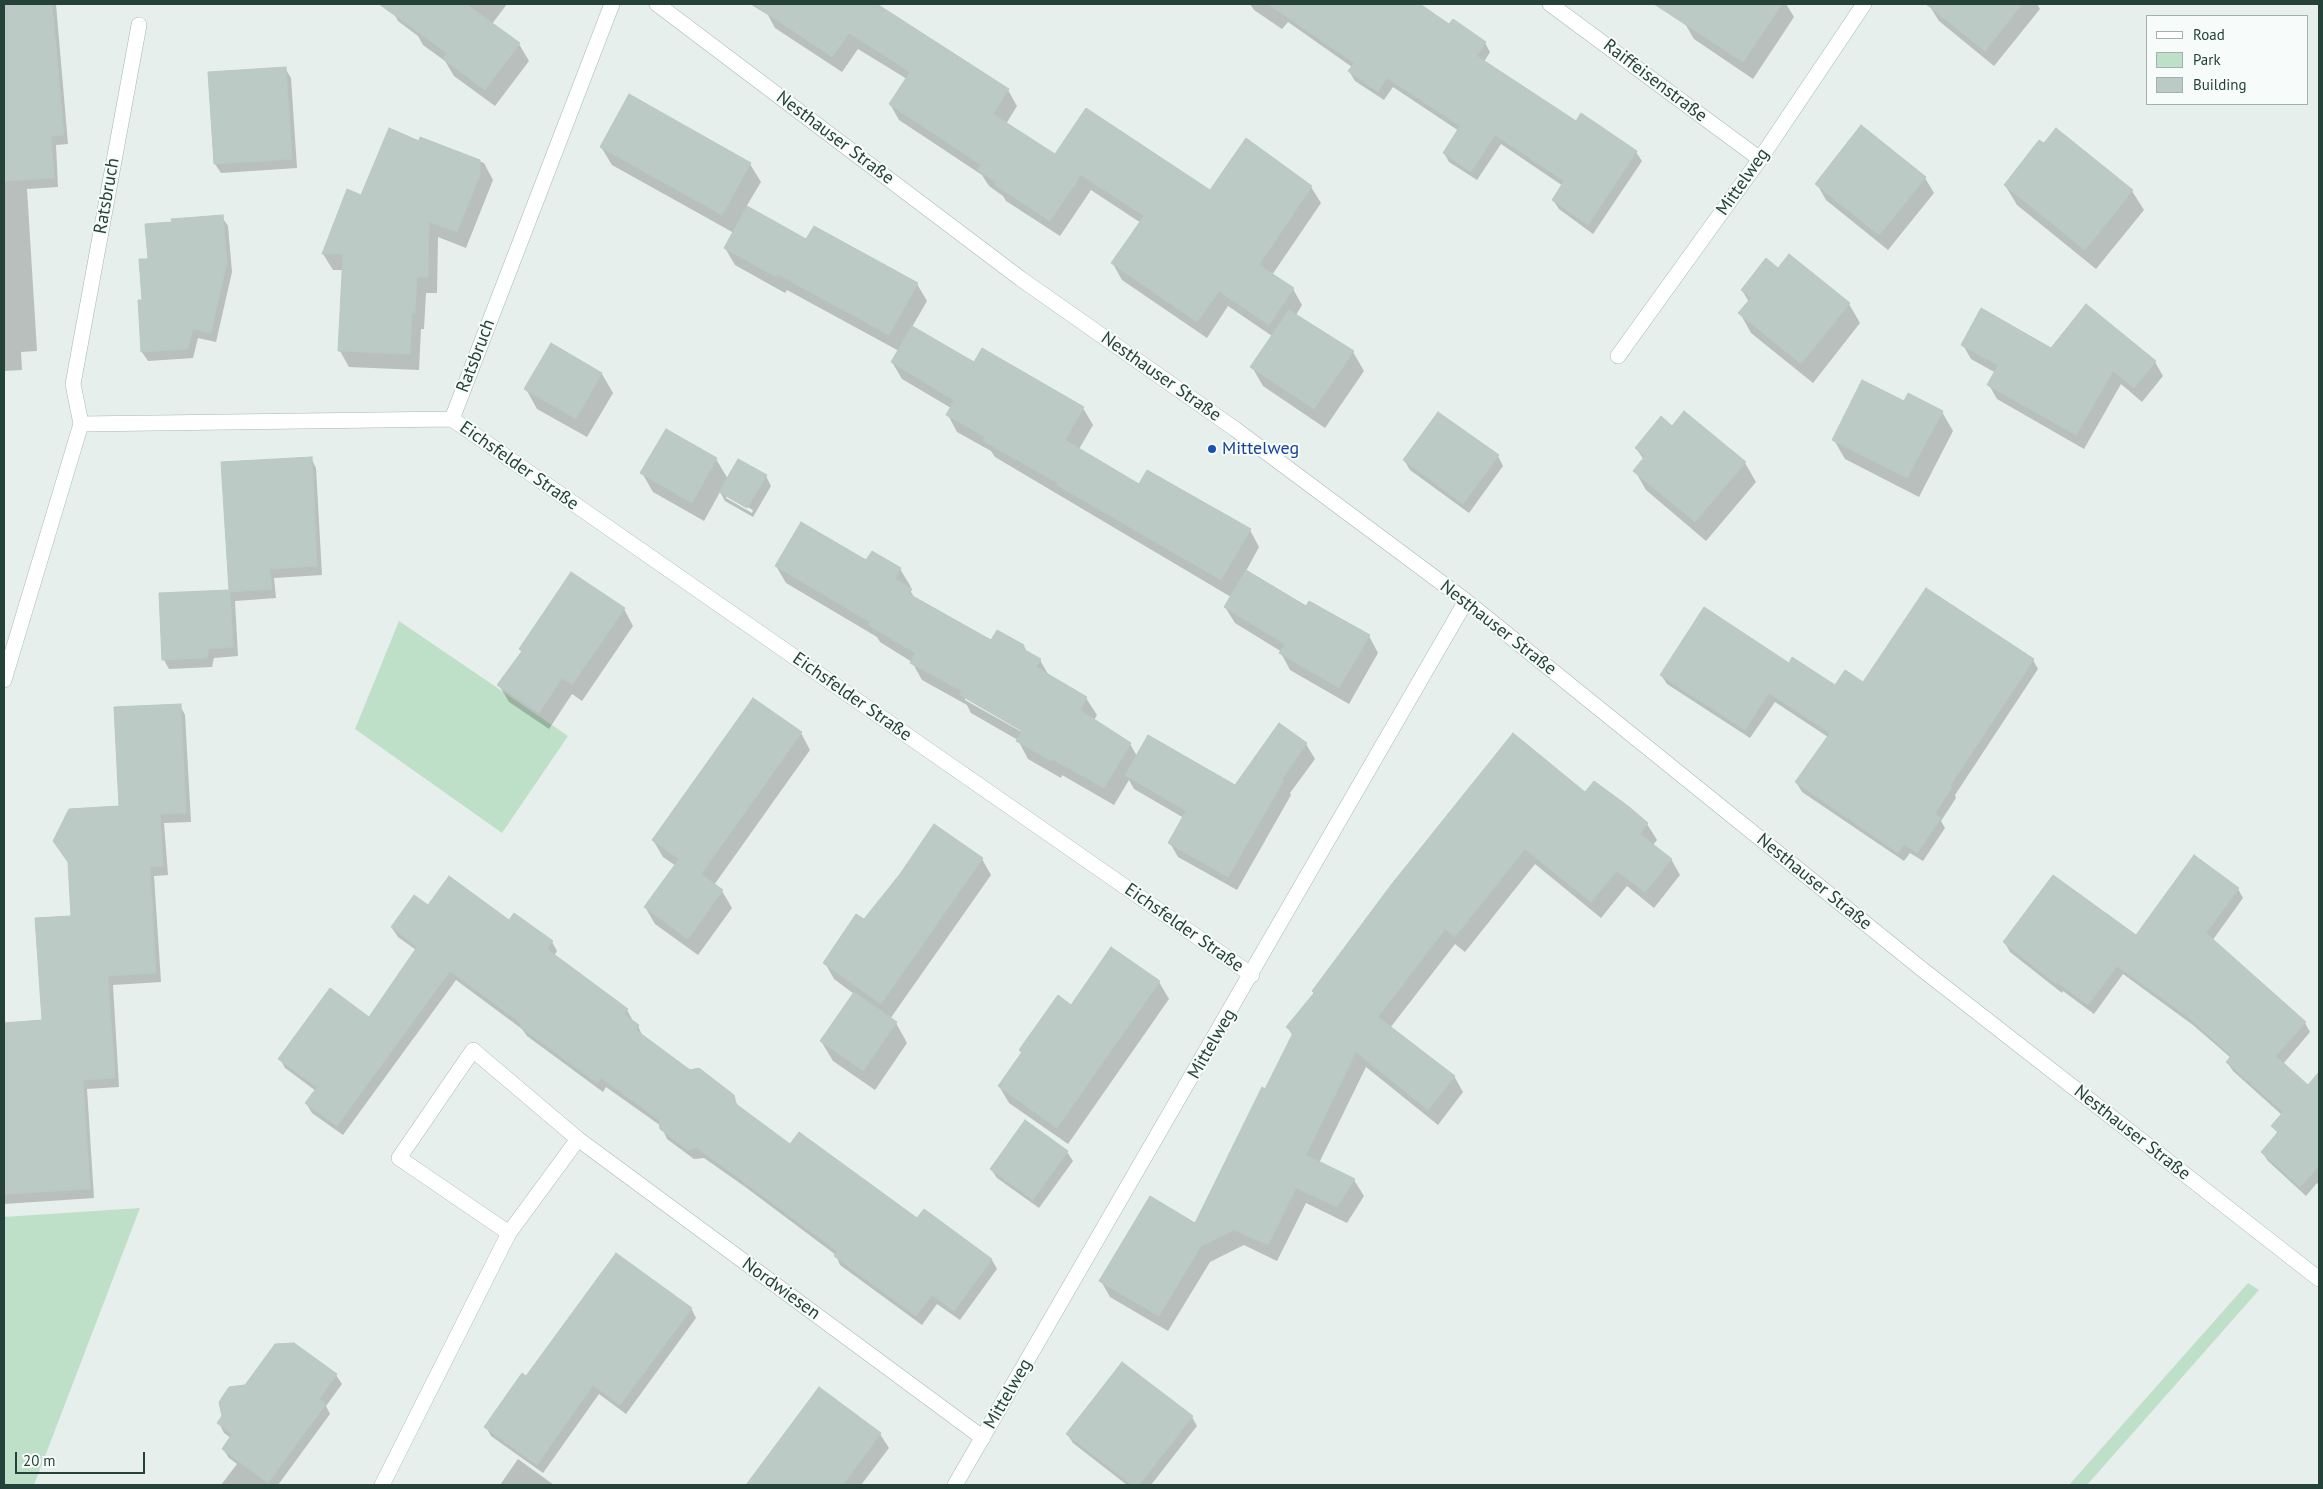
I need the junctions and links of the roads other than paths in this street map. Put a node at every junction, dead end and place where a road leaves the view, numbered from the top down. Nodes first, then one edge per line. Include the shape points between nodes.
1 (612, 4) edge
2 (657, 4) edge
3 (1550, 4) edge
4 (1864, 4) edge
5 (138, 25) dead end
6 (1760, 159) junction
7 (1618, 356) dead end
8 (452, 419) junction
9 (81, 424) junction
10 (1466, 601) junction
11 (4, 680) edge
12 (1252, 975) junction
13 (578, 1139) junction
14 (509, 1233) junction
15 (2319, 1279) edge
16 (983, 1438) junction
17 (382, 1485) edge
18 (955, 1485) edge

1 - 8 street, Ratsbruch
2 - 10 street, Nesthauser Straße via 1021,279 1235,429
3 - 6 street, Raiffeisenstraße
4 - 6 street, Mittelweg
5 - 9 street, Ratsbruch via 73,384
6 - 7 street, Mittelweg
8 - 9 street
8 - 12 street, Eichsfelder Straße
9 - 11 street, Ratsbruch
10 - 12 street, Mittelweg
10 - 15 street, Nesthauser Straße via 1922,970
12 - 16 street, Mittelweg
13 - 14 street
13 - 14 street, Nordwiesen via 473,1050 399,1158
13 - 16 street, Nordwiesen
14 - 17 street
16 - 18 street, Mittelweg

